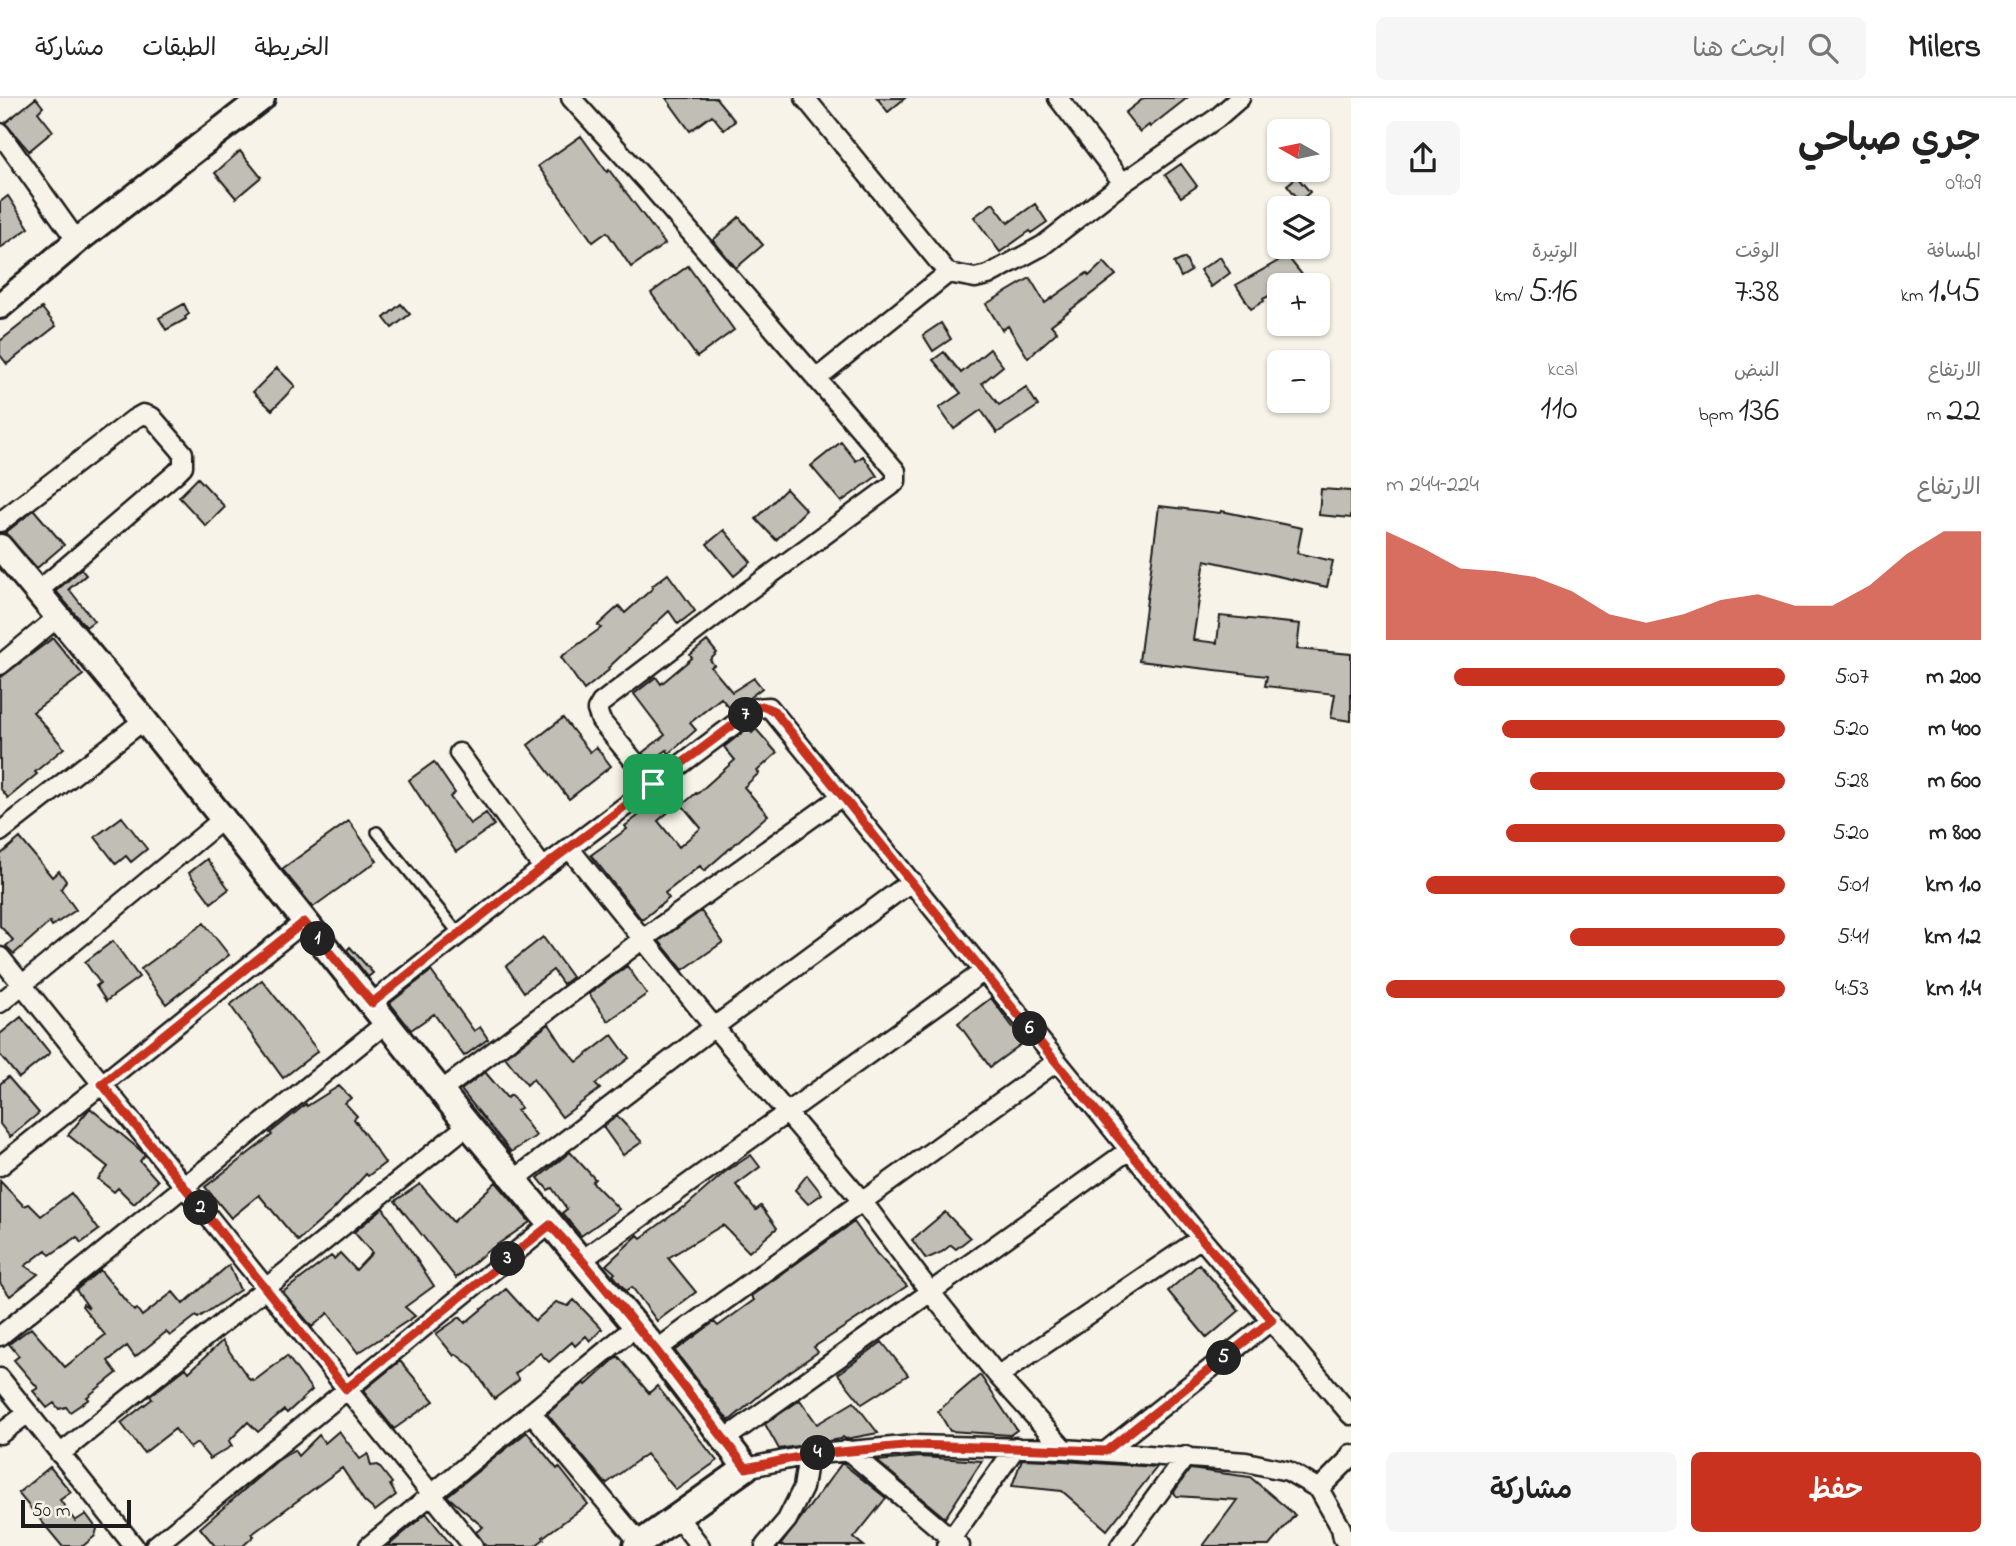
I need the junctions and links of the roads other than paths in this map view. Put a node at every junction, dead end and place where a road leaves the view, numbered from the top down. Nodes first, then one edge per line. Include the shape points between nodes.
1 (262, 98) edge
2 (571, 98) edge
3 (805, 98) edge
4 (1058, 98) edge
5 (1240, 98) edge
6 (0, 133) edge
7 (1123, 183) junction
8 (77, 241) junction
9 (948, 273) junction
10 (0, 306) edge
11 (816, 379) junction
12 (0, 522) edge
13 (0, 547) edge
14 (37, 592) junction
15 (58, 617) junction
16 (0, 665) edge
17 (144, 720) junction
18 (459, 753) dead end
19 (653, 784) junction
20 (842, 796) junction
21 (223, 819) junction
22 (0, 832) edge
23 (376, 832) dead end
24 (569, 848) junction
25 (542, 868) junction
26 (912, 881) junction
27 (304, 922) junction
28 (459, 934) junction
29 (643, 939) junction
30 (0, 957) edge
31 (984, 971) junction
32 (23, 984) junction
33 (0, 1003) edge
34 (379, 1013) junction
35 (714, 1027) junction
36 (1056, 1062) junction
37 (102, 1084) junction
38 (441, 1091) junction
39 (787, 1113) junction
40 (468, 1125) junction
41 (1129, 1150) junction
42 (0, 1166) edge
43 (514, 1180) junction
44 (185, 1188) junction
45 (862, 1201) junction
46 (550, 1225) junction
47 (1201, 1238) junction
48 (582, 1260) junction
49 (265, 1288) junction
50 (930, 1293) junction
51 (1272, 1320) junction
52 (636, 1326) junction
53 (0, 1336) edge
54 (656, 1350) junction
55 (998, 1376) junction
56 (0, 1378) edge
57 (346, 1389) junction
58 (531, 1412) junction
59 (27, 1413) junction
60 (1351, 1415) edge
61 (0, 1434) edge
62 (725, 1439) junction
63 (1016, 1447) junction
64 (1064, 1449) junction
65 (847, 1450) junction
66 (1106, 1451) junction
67 (60, 1454) junction
68 (1351, 1454) edge
69 (808, 1455) junction
70 (1186, 1456) junction
71 (746, 1468) junction
72 (1319, 1489) junction
73 (432, 1496) junction
74 (677, 1516) junction
75 (638, 1544) edge
76 (953, 1544) edge
77 (134, 1546) edge
78 (155, 1546) edge
79 (369, 1546) edge
80 (473, 1546) edge
81 (701, 1546) edge
82 (765, 1546) edge
83 (1120, 1546) edge
84 (1350, 1546) edge

1 - 8 street
2 - 11 street
3 - 9 street
4 - 7 street
5 - 7 street
6 - 8 street
7 - 9 street via 1042,246 988,275 975,278
8 - 10 street
9 - 11 street
11 - 19 street via 896,471 896,481 601,703 597,710 601,722
12 - 14 street via 143,414 152,417 183,453 183,466 176,473
13 - 14 street
14 - 15 street
15 - 16 street
15 - 17 street
17 - 21 street
17 - 22 street
18 - 25 street
19 - 20 street via 762,706 774,711
19 - 24 street
20 - 26 street
20 - 29 street
21 - 27 street
21 - 32 street
23 - 28 lane
24 - 25 street
24 - 29 street
25 - 28 street
26 - 31 street
26 - 35 street
27 - 34 street
27 - 37 street
28 - 34 street
29 - 35 street
29 - 38 street
30 - 32 street
31 - 36 street
31 - 39 street
32 - 33 street
32 - 37 street
34 - 38 street
34 - 44 street
35 - 39 street
35 - 43 street
36 - 41 street
36 - 45 street
37 - 42 street
37 - 44 street
38 - 40 street
39 - 45 street
39 - 48 street
40 - 43 street
40 - 49 street
41 - 47 street
41 - 50 street
43 - 46 street
44 - 49 street
44 - 53 street
45 - 50 street
45 - 54 street
46 - 48 street
46 - 57 street
47 - 51 street
47 - 55 street
48 - 52 street
49 - 57 street
49 - 67 street
50 - 55 street
50 - 62 street
51 - 60 street
51 - 66 street
52 - 54 street
52 - 58 street
54 - 62 street
55 - 64 street
56 - 59 street
57 - 73 street
57 - 78 street
58 - 73 street
58 - 75 street
59 - 61 street
59 - 67 street
62 - 71 street
63 - 64 street
63 - 65 street via 914,1445
63 - 76 street
64 - 66 street
65 - 69 street
65 - 76 street
66 - 70 street
67 - 77 street
68 - 72 street
69 - 71 street
69 - 82 street via 803,1488 787,1520
70 - 72 street via 1288,1471
70 - 83 street
71 - 74 street
72 - 84 street
73 - 79 street
73 - 80 street
74 - 75 street
74 - 81 street

